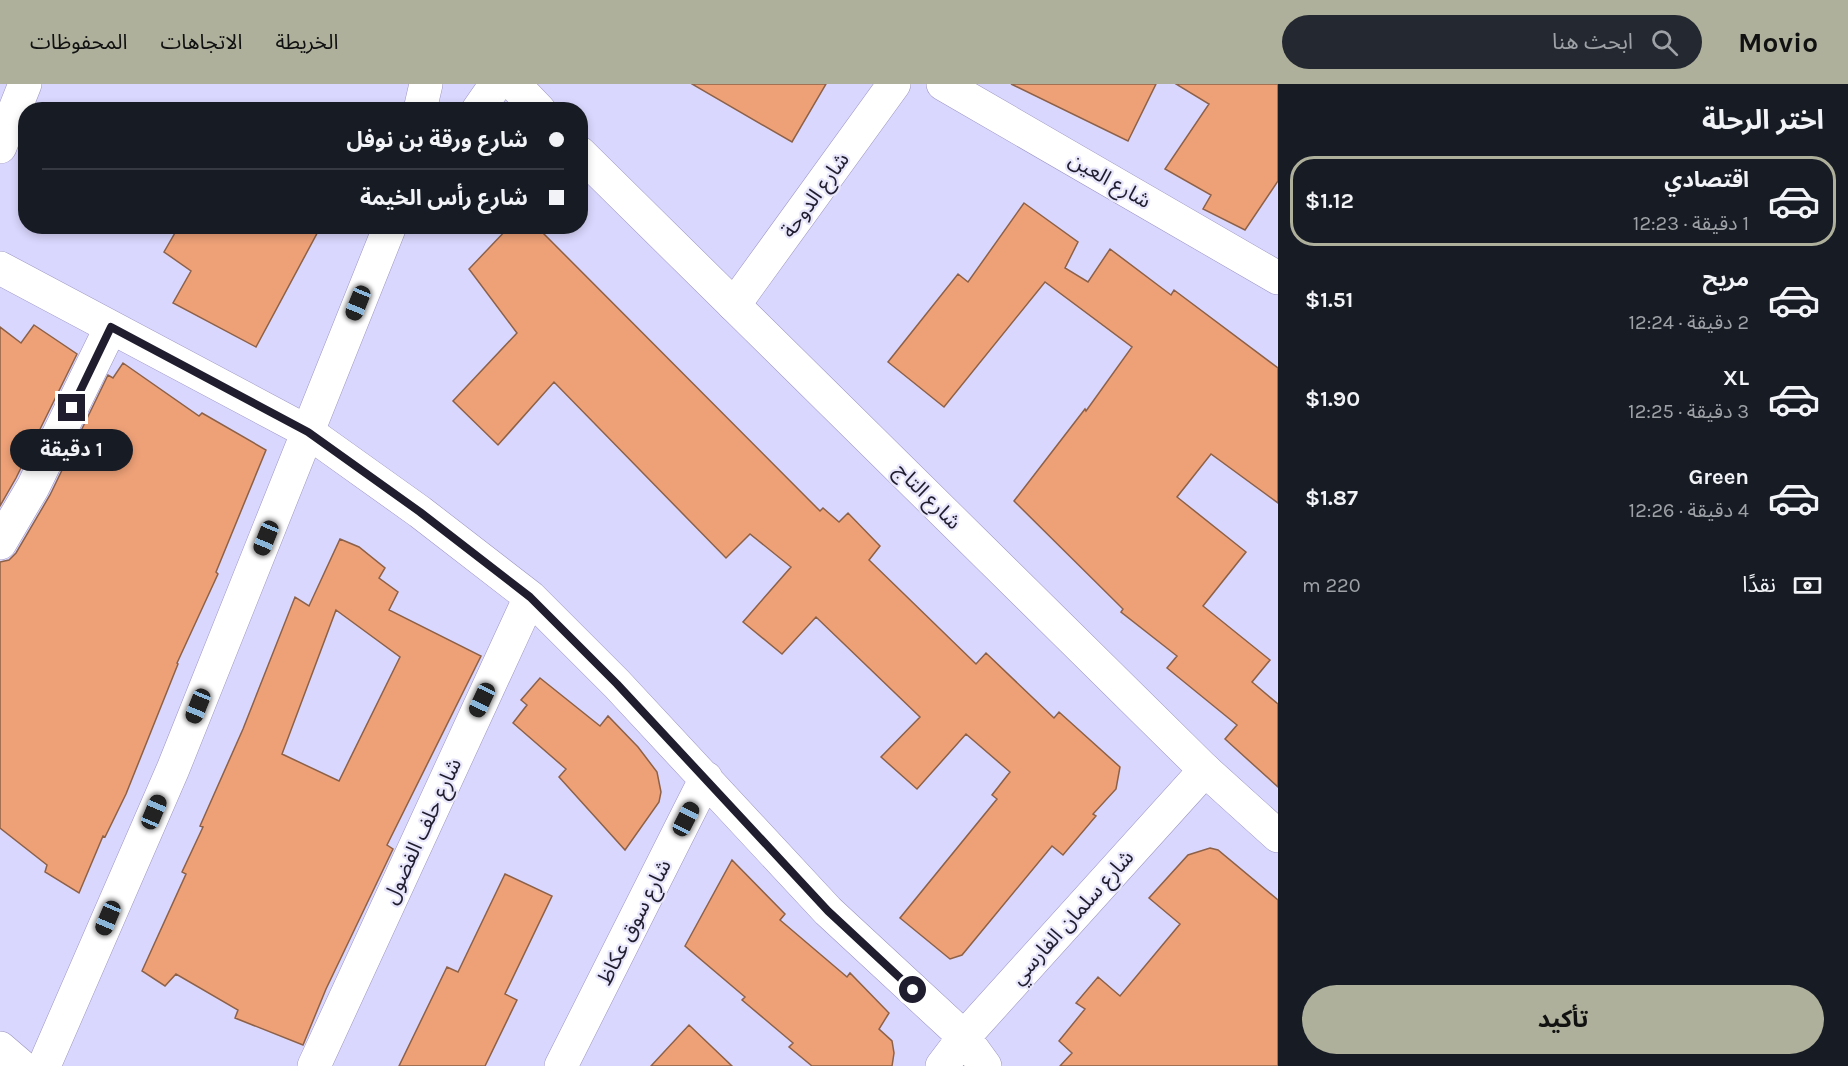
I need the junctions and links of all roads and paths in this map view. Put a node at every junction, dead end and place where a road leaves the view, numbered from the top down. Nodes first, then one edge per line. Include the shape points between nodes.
1 (26, 84) edge
2 (426, 84) edge
3 (496, 84) edge
4 (514, 84) edge
5 (894, 84) edge
6 (943, 84) edge
7 (19, 102) edge
8 (422, 102) edge
9 (484, 102) edge
10 (531, 102) edge
11 (18, 103) edge
12 (0, 147) edge
13 (588, 164) edge
14 (387, 234) edge
15 (0, 268) edge
16 (1278, 278) edge
17 (734, 305) junction
18 (111, 327) junction
19 (308, 432) junction
20 (0, 543) edge
21 (530, 597) junction
22 (1205, 770) junction
23 (706, 778) junction
24 (1278, 836) edge
25 (964, 1037) junction
26 (0, 1048) edge
27 (21, 1066) edge
28 (44, 1066) edge
29 (314, 1066) edge
30 (561, 1066) edge
31 (942, 1066) edge
32 (985, 1066) edge

1 - 7 street
2 - 8 street
3 - 9 street
4 - 10 street
5 - 17 street, شارع الدوحة
6 - 16 street, شارع العين
11 - 12 street
13 - 17 street, شارع التاج
14 - 19 street
15 - 18 street
17 - 22 street, شارع التاج
18 - 19 street
18 - 20 street via 33,487
19 - 21 street
19 - 28 street via 172,769
21 - 23 street
21 - 29 street, شارع حلف الفضول
22 - 24 street, شارع التاج
22 - 25 street, شارع سلمان الفارسي
23 - 25 street via 828,911
23 - 30 street, شارع سوق عكاظ
25 - 31 street, شارع سلمان الفارسي
25 - 32 street
26 - 27 street

